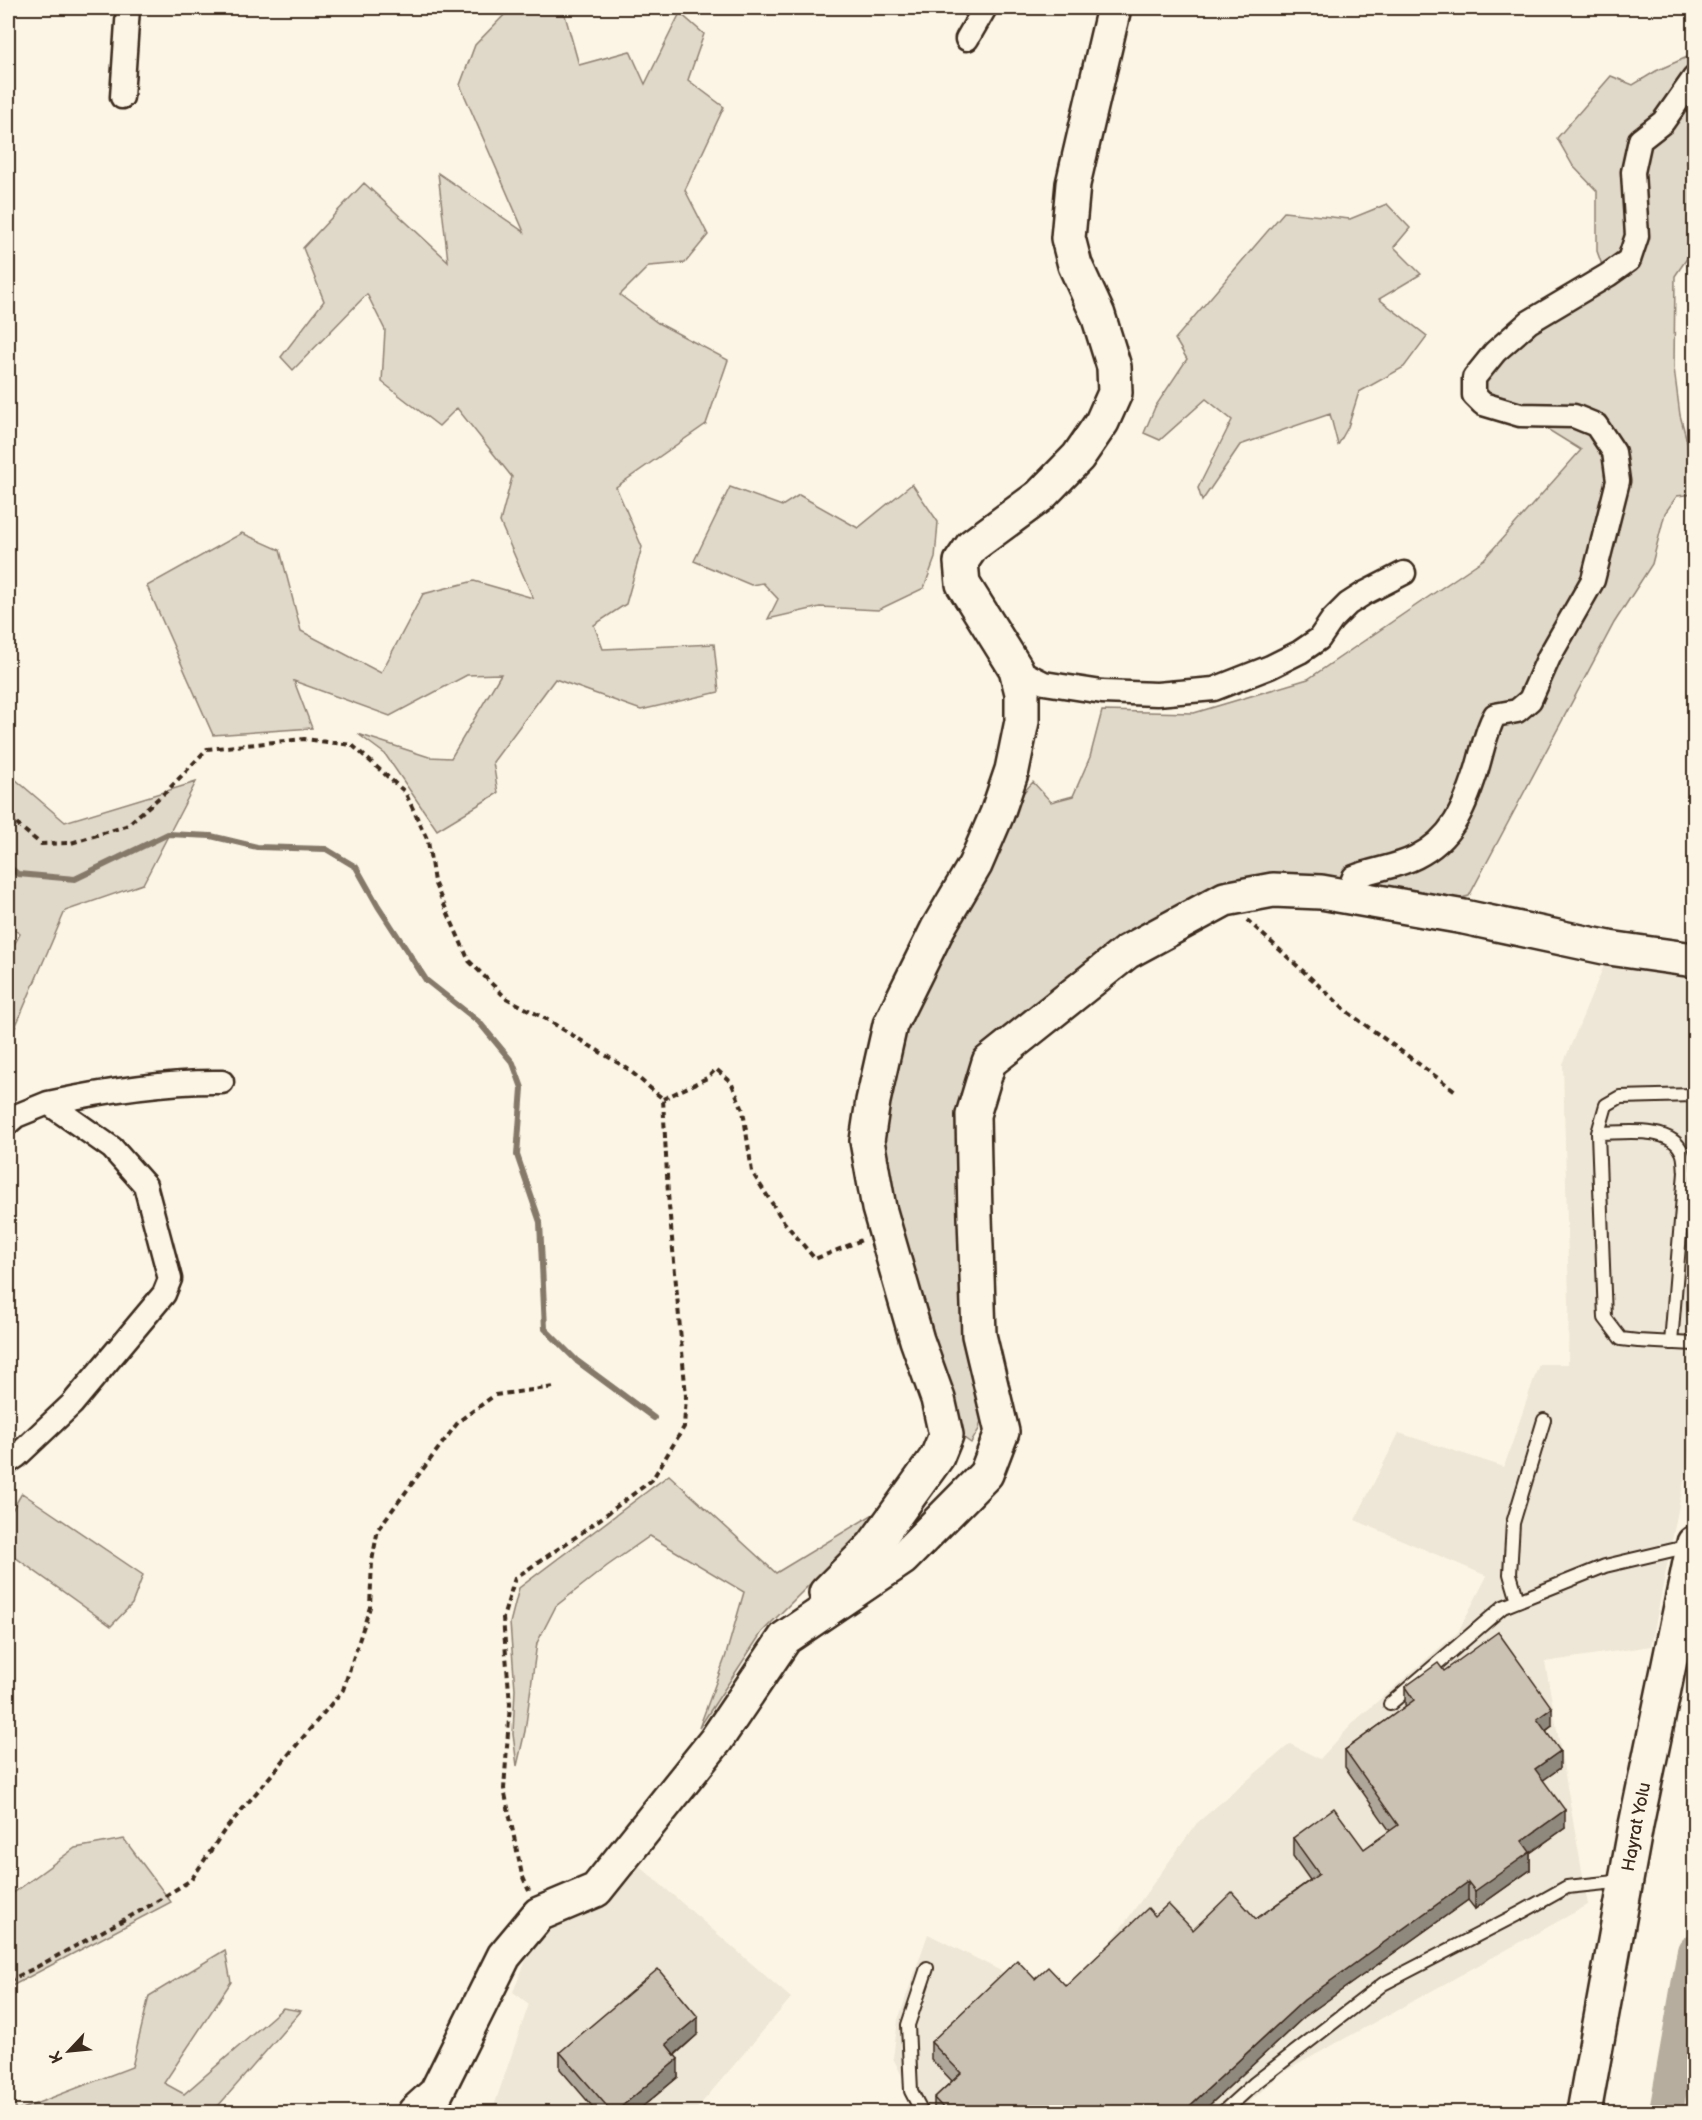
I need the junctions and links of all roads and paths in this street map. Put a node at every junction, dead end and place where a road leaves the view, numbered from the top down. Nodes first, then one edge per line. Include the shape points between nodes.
1 (128, 8) edge
2 (829, 8) edge
3 (985, 8) edge
4 (1114, 8) edge
5 (831, 12) dead end
6 (967, 39) dead end
7 (1695, 78) edge
8 (122, 97) dead end
9 (1404, 573) dead end
10 (1016, 669) junction
11 (8, 817) edge
12 (1346, 897) junction
13 (1225, 899) junction
14 (1695, 960) edge
15 (222, 1082) dead end
16 (1457, 1092) dead end
17 (1695, 1095) edge
18 (663, 1099) junction
19 (48, 1103) junction
20 (8, 1123) edge
21 (1598, 1133) junction
22 (885, 1230) junction
23 (1671, 1343) junction
24 (1695, 1344) edge
25 (554, 1387) dead end
26 (1544, 1420) dead end
27 (8, 1462) edge
28 (1694, 1544) edge
29 (1518, 1601) junction
30 (784, 1638) junction
31 (1390, 1704) dead end
32 (1626, 1881) junction
33 (539, 1914) junction
34 (927, 1968) dead end
35 (8, 1981) edge
36 (415, 2112) edge
37 (922, 2112) edge
38 (1223, 2112) edge
39 (1584, 2112) edge

1 - 8 street
2 - 5 path
3 - 6 street
4 - 10 street via 1073,184 1068,238 1114,367 1115,393 1102,422 1078,457 1040,496 972,546 962,562 963,584
7 - 12 street via 1663,122 1640,140 1634,172 1637,236 1629,260 1529,322 1495,352 1474,378 1474,395 1483,404 1521,415 1574,416 1596,425 1614,452 1618,481 1593,580 1549,657 1530,700 1517,711 1496,715 1490,725 1465,804 1444,838 1415,857 1354,877
9 - 10 street via 1348,604 1319,639 1300,652 1214,689 1157,694 1102,692 1044,683
10 - 22 street via 1022,693 1022,721 1012,770 997,814 975,865 938,928 890,1025 867,1141
11 - 18 path via 41,844 70,843 126,826 207,749 304,739 352,745 405,792 428,841 434,882 469,961 506,998 628,1069
12 - 13 street via 1273,890
12 - 14 street via 1609,948
13 - 16 path via 1349,1013
13 - 30 street via 1127,951 989,1062 973,1115 979,1335 1002,1432 986,1474 903,1558
15 - 19 street via 192,1082
17 - 21 lane via 1620,1097 1606,1106
18 - 22 path via 716,1069 731,1082 743,1110 752,1172 784,1222 815,1259
18 - 33 path via 686,1396 684,1427 652,1480 515,1578 504,1618 510,1704 504,1789 522,1875
19 - 20 street
19 - 27 street via 112,1148 145,1185 170,1279 164,1294 72,1404
21 - 23 lane via 1605,1318 1621,1339
21 - 23 lane via 1645,1132 1668,1137 1682,1152 1685,1172
22 - 30 street via 946,1435 938,1457 873,1546
23 - 24 lane
25 - 35 path via 495,1395 459,1421 378,1528 370,1607 343,1690 224,1831 191,1880
26 - 29 lane via 1513,1523 1510,1574
28 - 29 lane via 1605,1566
28 - 32 street, Hayrat Yolu
29 - 31 lane via 1503,1606
30 - 33 street via 716,1740 596,1890
32 - 38 lane via 1567,1887 1383,1984
32 - 39 street, Hayrat Yolu
33 - 36 street via 504,1956 436,2093
34 - 37 lane via 908,2025 911,2091

